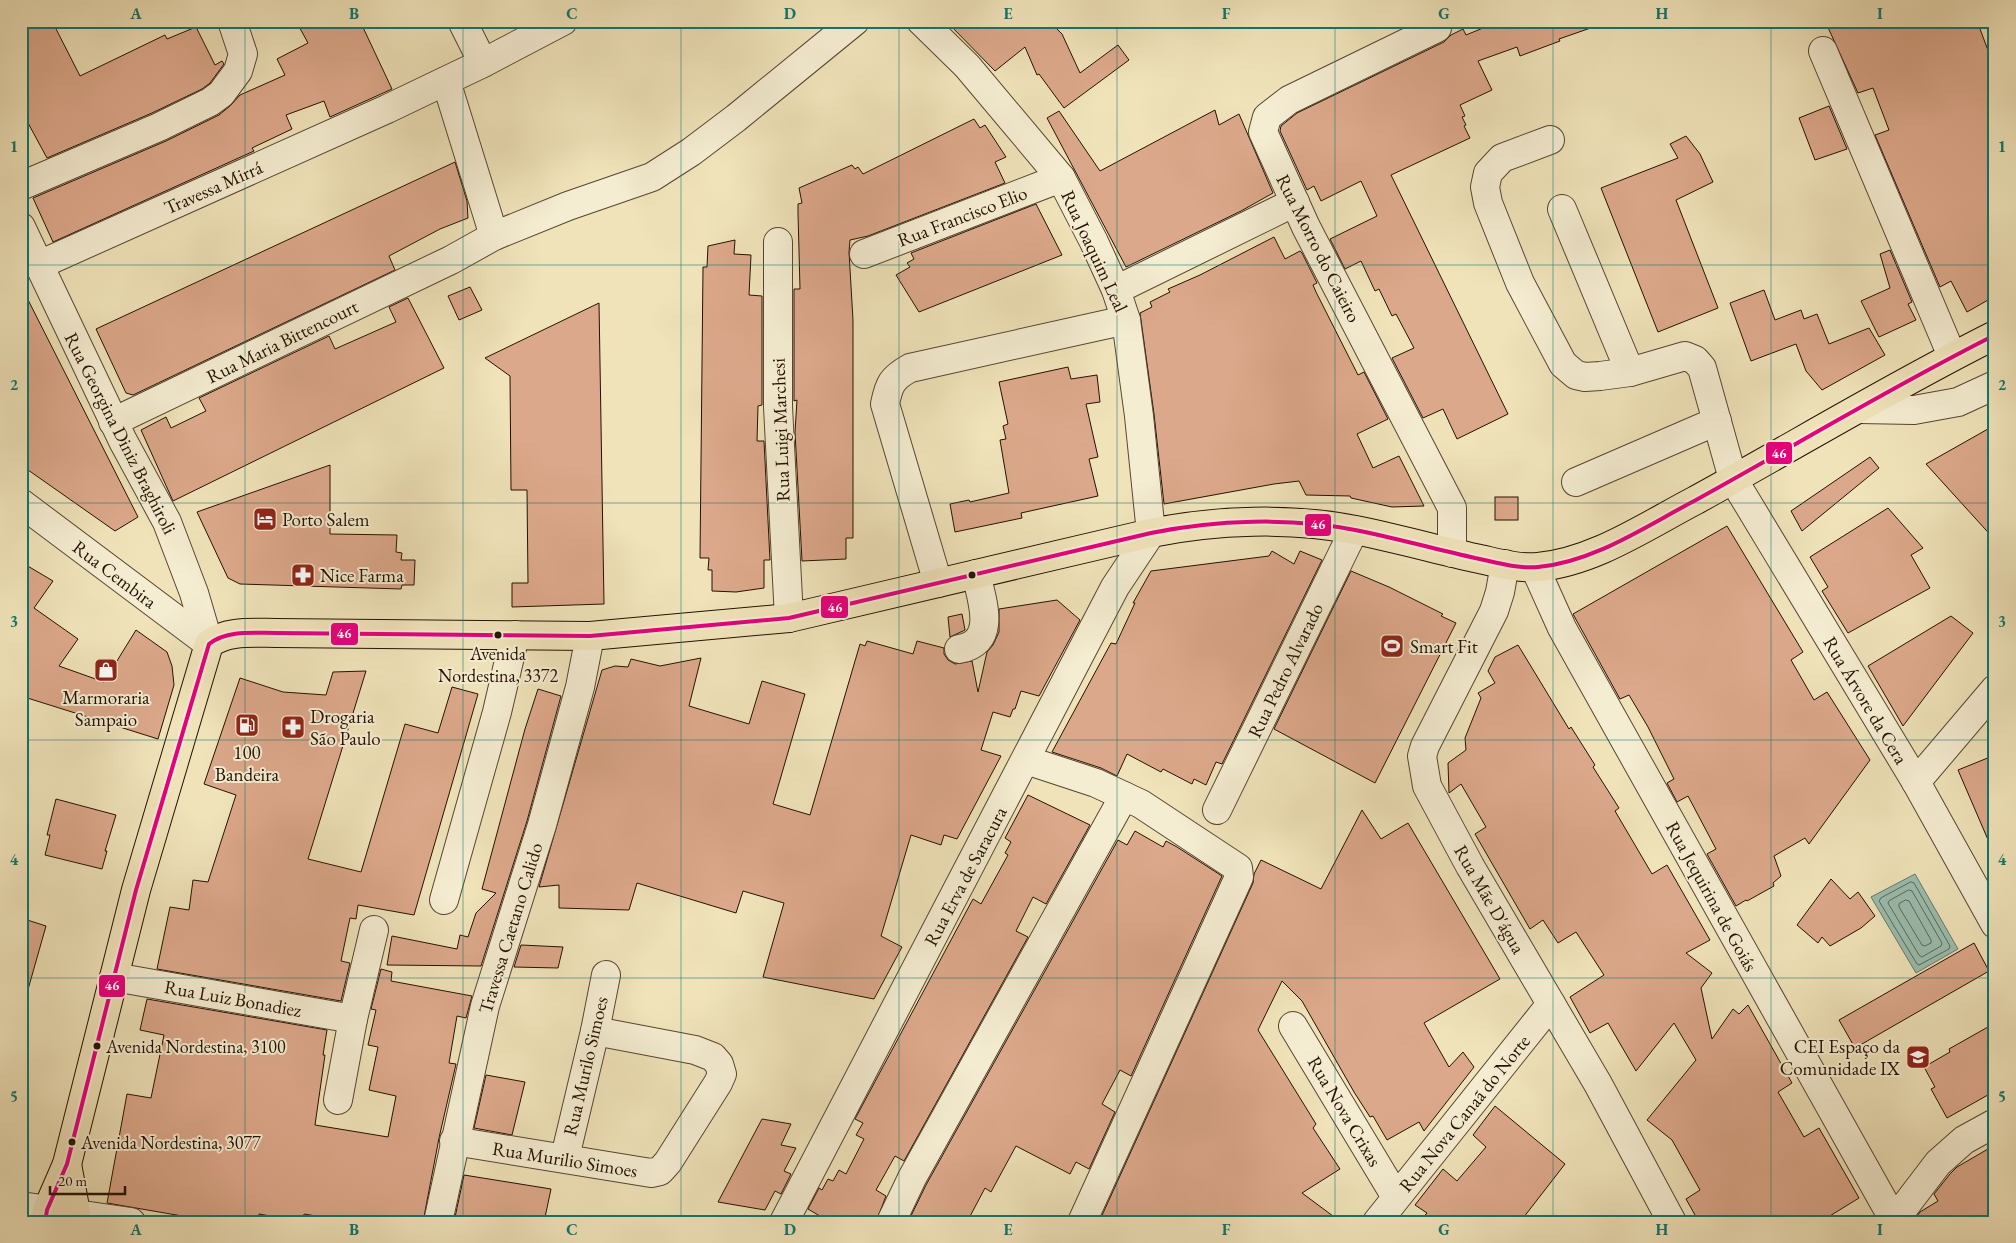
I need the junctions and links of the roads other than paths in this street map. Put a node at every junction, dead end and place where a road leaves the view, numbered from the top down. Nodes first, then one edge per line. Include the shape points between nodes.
1 (232, 21) edge
2 (462, 21) edge
3 (563, 21) edge
4 (855, 21) edge
5 (921, 21) edge
6 (1437, 28) dead end
7 (1823, 51) dead end
8 (483, 63) junction
9 (446, 81) junction
10 (1550, 140) dead end
11 (1061, 178) junction
12 (21, 186) edge
13 (1295, 202) junction
14 (1562, 209) dead end
15 (21, 227) edge
16 (494, 236) junction
17 (778, 242) dead end
18 (864, 254) dead end
19 (39, 264) junction
20 (1116, 290) junction
21 (1126, 320) junction
22 (1995, 335) edge
23 (1952, 356) junction
24 (1630, 372) junction
25 (1995, 385) edge
26 (1859, 409) junction
27 (1717, 421) junction
28 (114, 422) junction
29 (1733, 479) junction
30 (1576, 482) dead end
31 (21, 503) edge
32 (1354, 530) junction
33 (1151, 533) junction
34 (1452, 553) junction
35 (1504, 564) junction
36 (1535, 568) junction
37 (185, 569) junction
38 (976, 574) junction
39 (938, 583) junction
40 (152, 601) junction
41 (789, 618) junction
42 (515, 635) junction
43 (590, 636) junction
44 (209, 644) junction
45 (959, 648) dead end
46 (1995, 689) edge
47 (1026, 760) junction
48 (1916, 782) junction
49 (1124, 796) junction
50 (1217, 810) dead end
51 (444, 900) dead end
52 (1995, 924) edge
53 (374, 930) dead end
54 (606, 975) dead end
55 (114, 977) junction
56 (1551, 1004) junction
57 (353, 1019) junction
58 (1293, 1026) dead end
59 (595, 1031) junction
60 (338, 1100) dead end
61 (1995, 1123) edge
62 (454, 1141) junction
63 (565, 1157) junction
64 (67, 1164) junction
65 (1396, 1197) junction
66 (38, 1212) edge
67 (75, 1217) edge
68 (1894, 1221) edge
69 (131, 1222) edge
70 (438, 1222) edge
71 (784, 1222) edge
72 (891, 1222) edge
73 (1082, 1222) edge
74 (1377, 1222) edge
75 (1672, 1222) edge

1 - 12 street via 243,54 238,71 222,94 159,127
2 - 8 street
3 - 8 street, Travessa Mirrá
4 - 16 street, Rua Maria Bittencourt via 736,118 652,177
5 - 11 street, Rua Joaquim Leal via 967,66
6 - 13 street, Rua Morro do Caieiro via 1289,100 1268,117 1264,139
7 - 23 street
8 - 9 street, Travessa Mirrá
9 - 16 street
9 - 19 street, Travessa Mirrá
10 - 24 street, Rua Árvore da Cera via 1502,158 1488,173 1485,187 1488,203 1520,283 1562,364 1576,375 1585,377
11 - 18 street, Rua Francisco Elio
11 - 20 street, Rua Joaquim Leal
13 - 20 street
13 - 34 street, Rua Morro do Caieiro via 1452,508
14 - 24 street
15 - 19 street, Rua Georgina Diniz Braghiroli
16 - 28 street, Rua Maria Bittencourt via 451,260
17 - 41 street, Rua Luigi Marchesi via 778,407
19 - 28 street, Rua Georgina Diniz Braghiroli
20 - 21 street, Rua Joaquim Leal
21 - 33 street, Rua Joaquim Leal
21 - 39 street via 910,368 898,374 888,386 885,404
22 - 23 main road
23 - 26 main road
24 - 27 street, Rua Árvore da Cera via 1685,356 1694,360 1702,368
25 - 26 street via 1958,402 1932,407 1914,410
26 - 29 main road
27 - 29 street, Rua Árvore da Cera
27 - 30 street
28 - 37 street, Rua Georgina Diniz Braghiroli via 167,522
29 - 36 main road via 1617,542 1566,563
29 - 48 street, Rua Árvore da Cera
31 - 40 street, Rua Cembira
32 - 33 main road via 1284,522 1174,528
32 - 34 main road
32 - 50 street, Rua Pedro Alvarado
33 - 38 main road
33 - 47 street, Rua Erva de Saracura via 1115,588
34 - 35 main road
35 - 36 main road
35 - 56 street, Rua Mãe D'água via 1494,611 1422,756 1427,786
36 - 68 street, Rua Jequirina de Goiás via 1562,628
37 - 40 street via 178,587
37 - 44 street, Rua Georgina Diniz Braghiroli
38 - 39 main road
38 - 45 street via 984,628 975,644
39 - 41 main road
40 - 44 street, Rua Cembira
41 - 43 main road
42 - 43 main road
42 - 44 main road via 251,633 228,634
42 - 51 street via 497,712
43 - 62 street, Travessa Caetano Calido via 580,687 542,825 485,1006
44 - 55 main road via 136,890
46 - 48 street
47 - 49 street via 1096,783
47 - 71 street, Rua Erva de Saracura
48 - 52 street, Rua Árvore da Cera
49 - 72 street via 912,1178
49 - 73 street via 1227,860 1238,868 1239,878
53 - 57 street
54 - 59 street, Rua Murilo Simoes
55 - 57 street, Rua Luiz Bonadiez
55 - 64 main road
56 - 65 street, Rua Nova Canaã do Norte
56 - 75 street, Rua Mãe D'água
57 - 60 street
58 - 65 street, Rua Nova Crixas
59 - 63 street, Rua Murilo Simoes
59 - 63 street, Rua Murilio Simoes via 695,1050 713,1057 722,1074 676,1151 660,1171 651,1173
61 - 68 street via 1964,1140 1938,1163
62 - 63 street, Rua Murilio Simoes
62 - 70 street, Travessa Caetano Calido
64 - 66 main road
64 - 67 main road
65 - 74 street, Rua Nova Canaã do Norte
66 - 67 street
67 - 69 street

